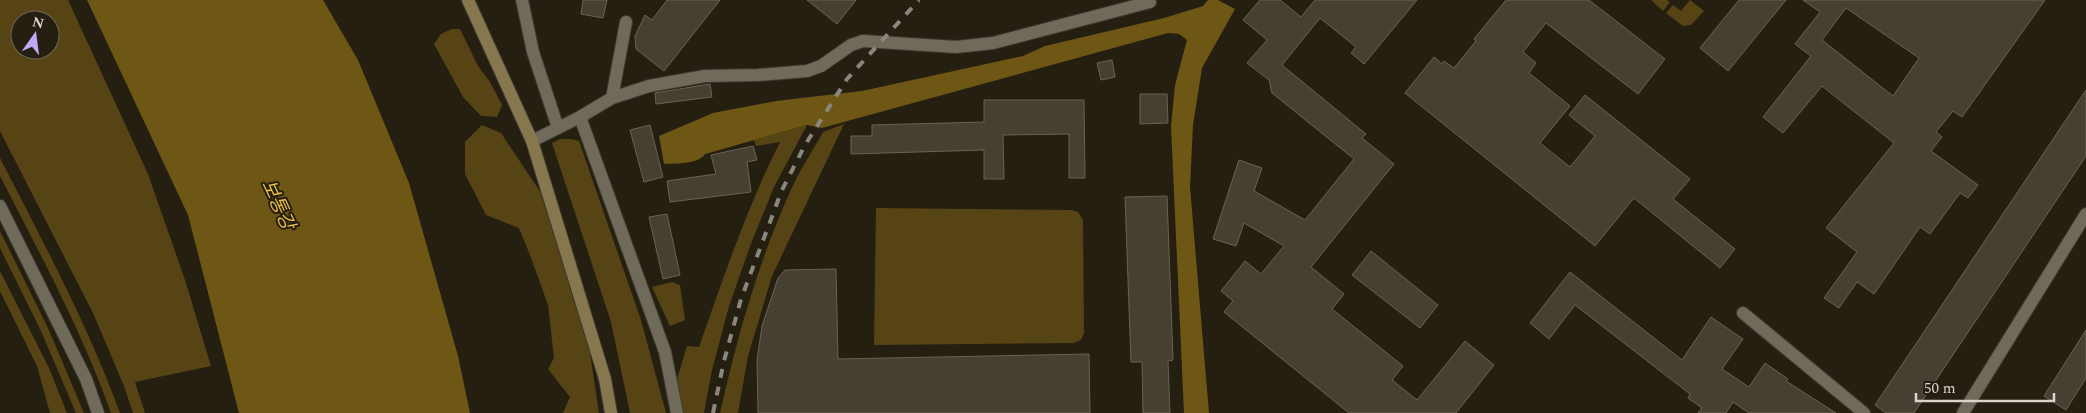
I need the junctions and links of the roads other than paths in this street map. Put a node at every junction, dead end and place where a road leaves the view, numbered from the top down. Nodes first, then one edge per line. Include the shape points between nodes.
1 (468, 0) edge
2 (522, 0) edge
3 (1150, 2) dead end
4 (626, 22) dead end
5 (612, 98) junction
6 (580, 117) junction
7 (558, 128) junction
8 (532, 142) junction
9 (0, 206) edge
10 (2086, 214) edge
11 (1743, 313) dead end
12 (98, 413) edge
13 (611, 413) edge
14 (677, 413) edge
15 (1864, 413) edge
16 (1963, 413) edge

1 - 8 main road
2 - 7 street via 533,52
3 - 5 street via 993,43 956,47 863,41 807,71 705,76 649,86
4 - 5 street
5 - 6 street
6 - 7 street
6 - 14 street via 665,352
7 - 8 street
8 - 13 main road via 605,379
9 - 12 street via 86,379
10 - 16 street
11 - 15 street

